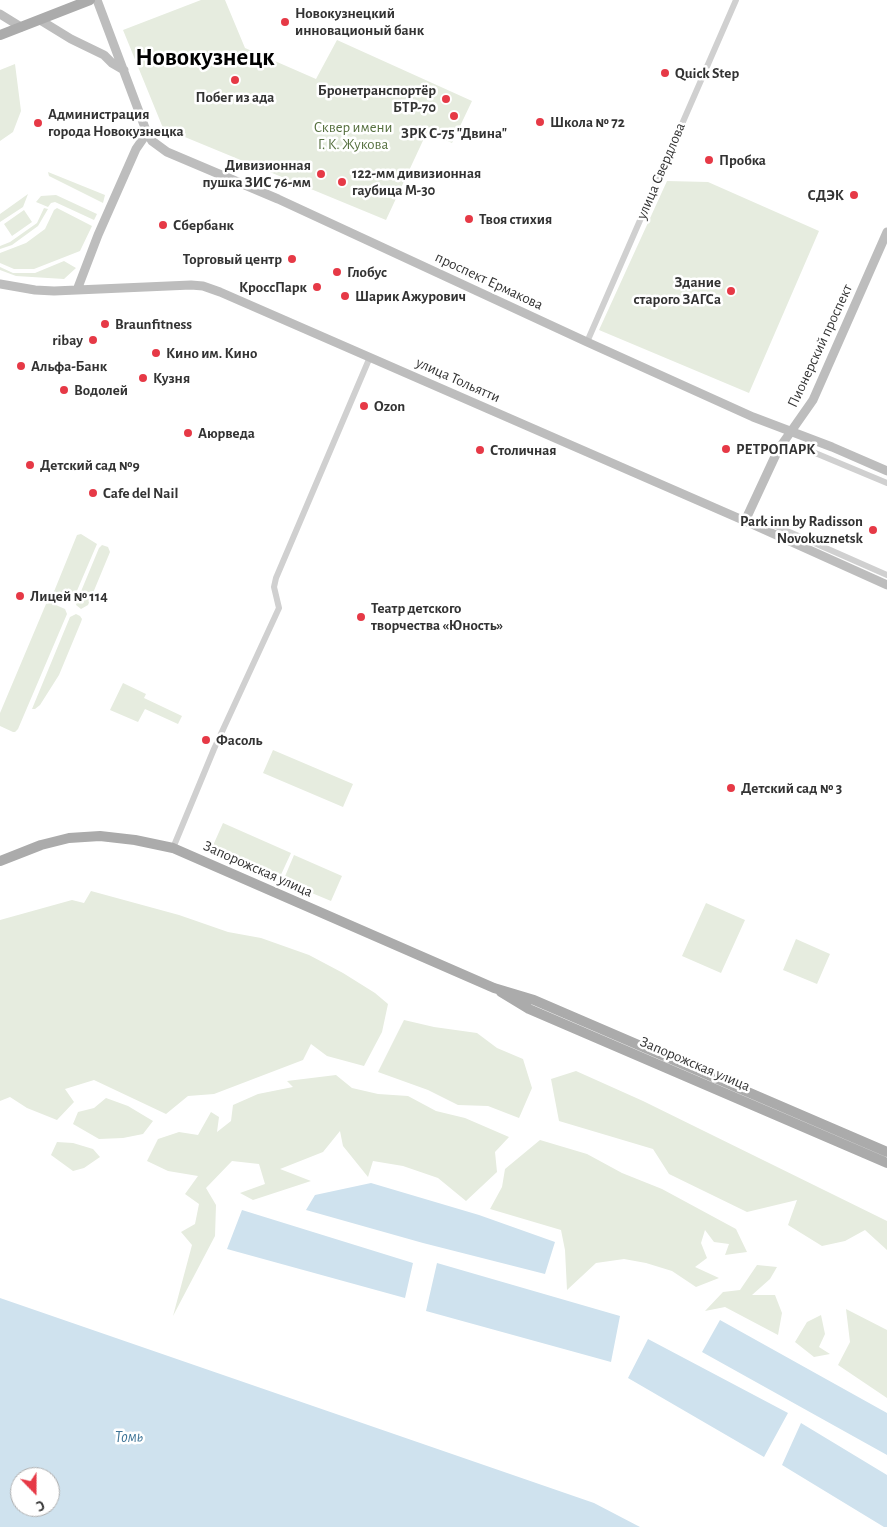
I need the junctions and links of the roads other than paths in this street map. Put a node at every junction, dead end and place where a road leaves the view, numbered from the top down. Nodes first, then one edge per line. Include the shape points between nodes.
1 (90, 0) edge
2 (97, 0) edge
3 (736, 0) edge
4 (0, 14) edge
5 (40, 20) junction
6 (20, 27) junction
7 (0, 35) edge
8 (124, 70) junction
9 (146, 133) junction
10 (887, 232) edge
11 (0, 284) edge
12 (77, 290) junction
13 (587, 342) junction
14 (370, 357) junction
15 (793, 431) junction
16 (808, 450) dead end
17 (887, 471) edge
18 (887, 484) edge
19 (745, 521) junction
20 (769, 523) dead end
21 (887, 575) edge
22 (887, 586) edge
23 (173, 848) junction
24 (0, 860) edge
25 (494, 988) junction
26 (887, 1152) edge
27 (887, 1163) edge

1 - 5 main road
2 - 8 main road, проспект Ермакова
3 - 13 street, улица Свердлова
4 - 6 main road
5 - 6 main road
5 - 8 main road via 104,55
6 - 7 main road
8 - 9 main road, проспект Ермакова
9 - 12 main road via 98,235
9 - 13 main road, проспект Ермакова via 167,152 287,203
10 - 15 main road, Пионерский проспект via 813,400
11 - 12 main road, улица Тольятти via 35,290
12 - 14 main road, улица Тольятти via 177,284 203,286
13 - 15 main road, проспект Ермакова via 753,417
14 - 19 main road, улица Тольятти
14 - 23 street via 276,578 274,588 279,608
15 - 17 main road, проспект Ермакова
15 - 19 main road, Пионерский проспект via 770,464
16 - 18 street
19 - 22 main road, улица Тольятти
20 - 21 street
23 - 24 main road, Запорожская улица via 100,836 69,838
23 - 25 main road, Запорожская улица
25 - 26 main road, Запорожская улица via 534,1000
25 - 27 main road, Запорожская улица via 529,1009

